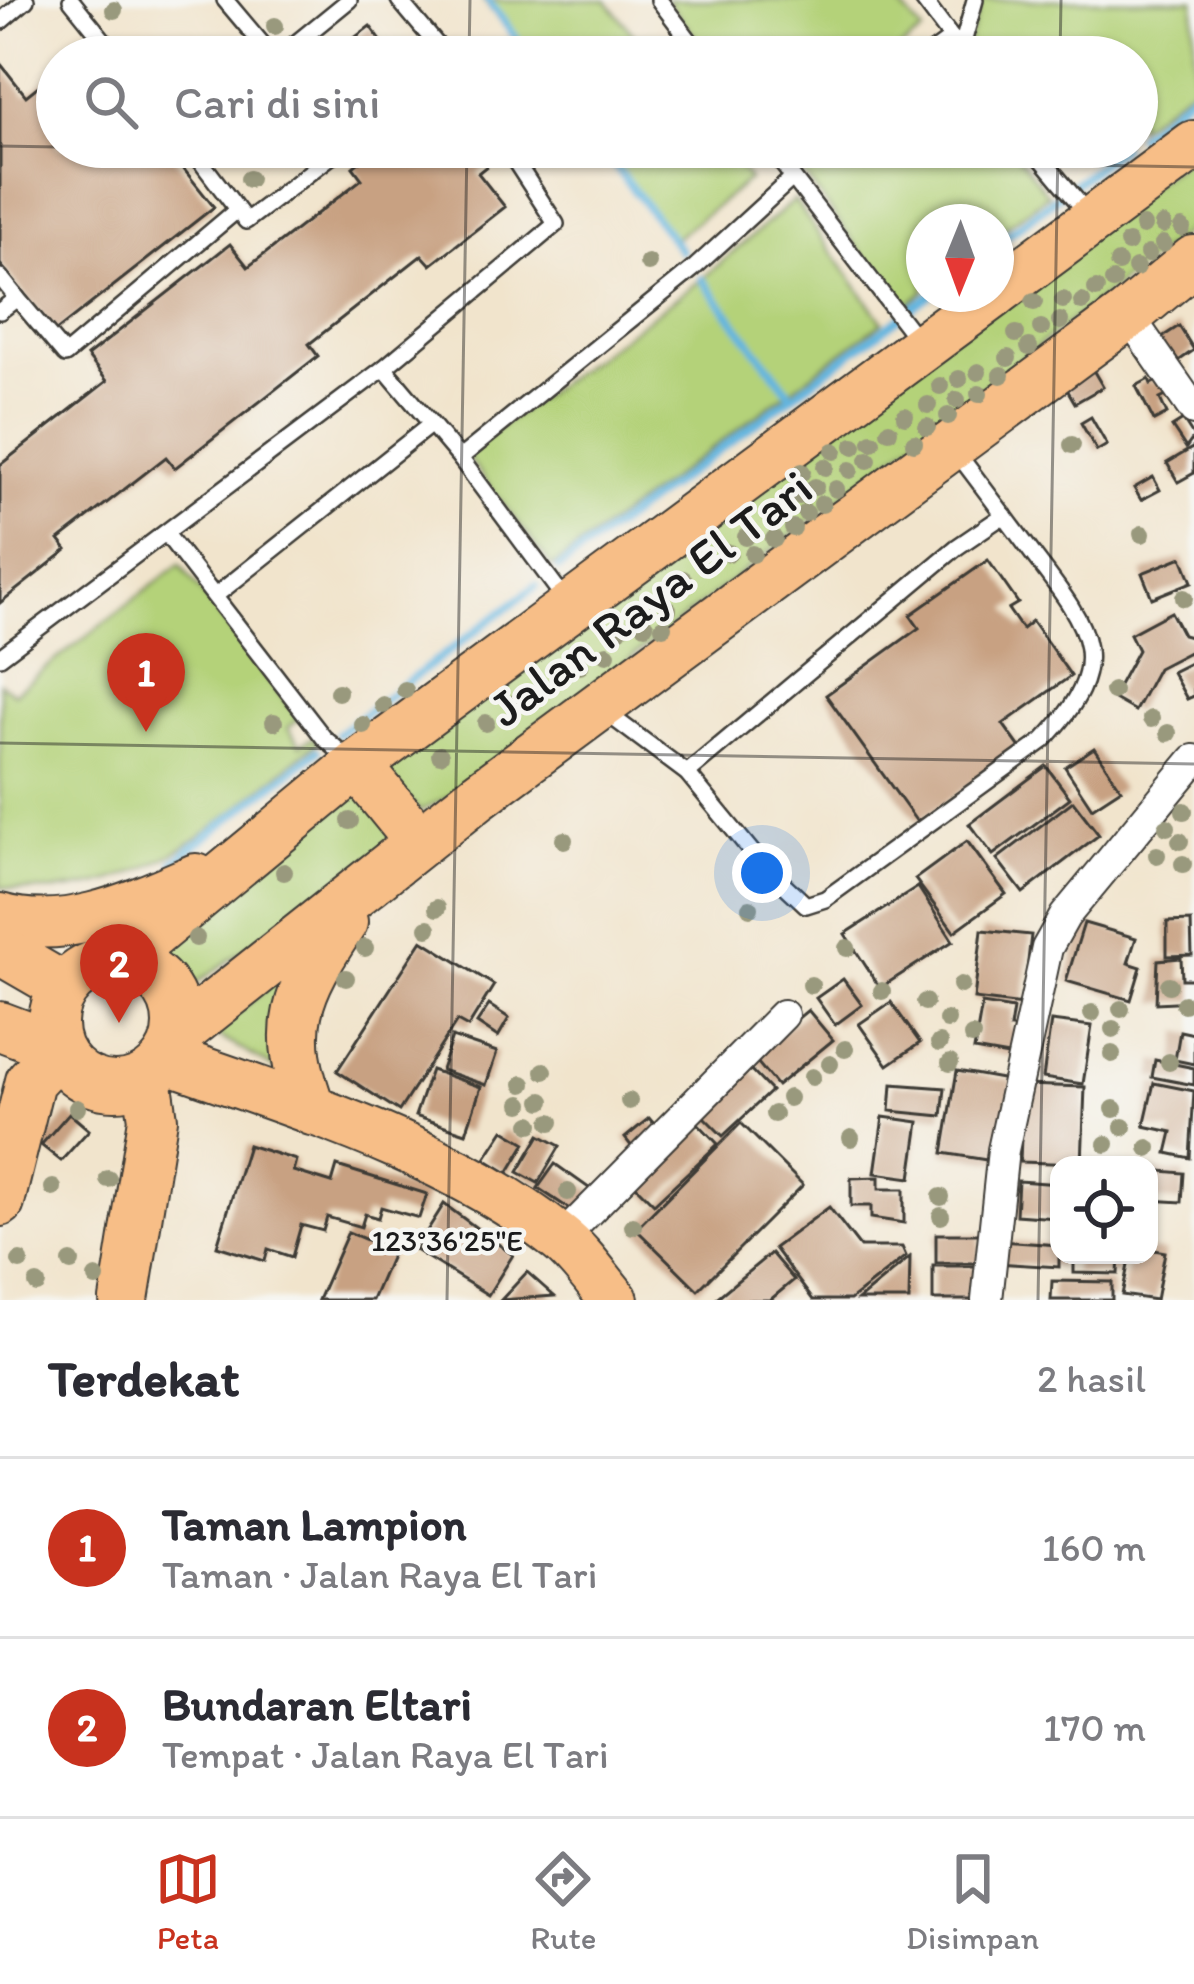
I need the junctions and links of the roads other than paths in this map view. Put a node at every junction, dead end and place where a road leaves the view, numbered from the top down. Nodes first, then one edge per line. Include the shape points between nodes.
1 (26, 0) edge
2 (225, 0) edge
3 (349, 0) edge
4 (399, 0) edge
5 (659, 0) edge
6 (923, 0) edge
7 (975, 0) edge
8 (81, 4) edge
9 (0, 22) edge
10 (103, 36) edge
11 (257, 36) edge
12 (303, 36) edge
13 (429, 36) edge
14 (686, 36) edge
15 (951, 36) edge
16 (964, 36) edge
17 (1194, 145) edge
18 (206, 168) edge
19 (315, 168) edge
20 (520, 168) edge
21 (785, 168) edge
22 (1051, 168) edge
23 (791, 179) junction
24 (237, 210) junction
25 (1093, 218) junction
26 (1194, 260) edge
27 (0, 278) edge
28 (1014, 278) edge
29 (17, 298) junction
30 (0, 310) edge
31 (970, 312) edge
32 (1128, 315) junction
33 (923, 348) junction
34 (384, 368) junction
35 (1194, 410) edge
36 (430, 425) junction
37 (952, 446) junction
38 (460, 458) junction
39 (1004, 515) junction
40 (167, 535) junction
41 (214, 596) junction
42 (570, 606) junction
43 (0, 657) edge
44 (599, 707) junction
45 (357, 765) junction
46 (1186, 771) edge
47 (687, 773) junction
48 (419, 842) junction
49 (232, 863) junction
50 (374, 879) junction
51 (0, 918) edge
52 (0, 950) edge
53 (120, 961) junction
54 (64, 987) junction
55 (783, 1016) dead end
56 (0, 1026) edge
57 (57, 1049) junction
58 (164, 1057) junction
59 (311, 1111) junction
60 (0, 1202) edge
61 (561, 1239) junction
62 (124, 1300) edge
63 (614, 1300) edge
64 (987, 1300) edge

1 - 9 lane
2 - 11 lane
3 - 12 lane
4 - 13 lane
5 - 14 lane
6 - 15 lane
7 - 16 lane
8 - 10 lane
17 - 25 main road, Jalan Raya El Tari
18 - 24 lane
19 - 24 lane via 246,221
20 - 34 lane via 556,224
21 - 23 lane
22 - 25 lane
23 - 33 lane
23 - 38 lane
24 - 29 lane via 64,355
25 - 28 main road, Jalan Raya El Tari
26 - 32 main road, Jalan Raya El Tari
27 - 29 lane
29 - 30 lane
31 - 33 main road, Jalan Raya El Tari
32 - 35 street
32 - 37 main road, Jalan Raya El Tari
33 - 42 main road, Jalan Raya El Tari
34 - 36 lane
34 - 40 lane
36 - 38 lane
36 - 41 lane
37 - 39 lane
37 - 44 main road, Jalan Raya El Tari
38 - 42 lane
39 - 47 lane
39 - 47 lane via 1082,619 1088,644 1080,692 1043,741 806,905
40 - 41 lane
40 - 43 lane
41 - 45 lane via 324,738
42 - 45 main road, Jalan Raya El Tari
44 - 47 lane
44 - 48 main road, Jalan Raya El Tari
45 - 48 main road
45 - 49 main road, Jalan Raya El Tari
46 - 64 street via 1047,948 1003,1150
48 - 50 main road, Jalan Raya El Tari
49 - 51 main road via 77,922
49 - 53 main road, Jalan Raya El Tari
50 - 58 main road, Jalan Raya El Tari
50 - 59 main road via 297,1003 291,1042
52 - 54 main road
53 - 54 main road via 99,963
53 - 58 main road via 153,973 174,1000
54 - 57 main road via 52,1016
55 - 61 street
56 - 57 main road
57 - 58 main road via 68,1065 114,1087
57 - 60 main road via 30,1082
58 - 59 main road
58 - 62 main road
59 - 61 main road via 452,1172
61 - 63 main road

